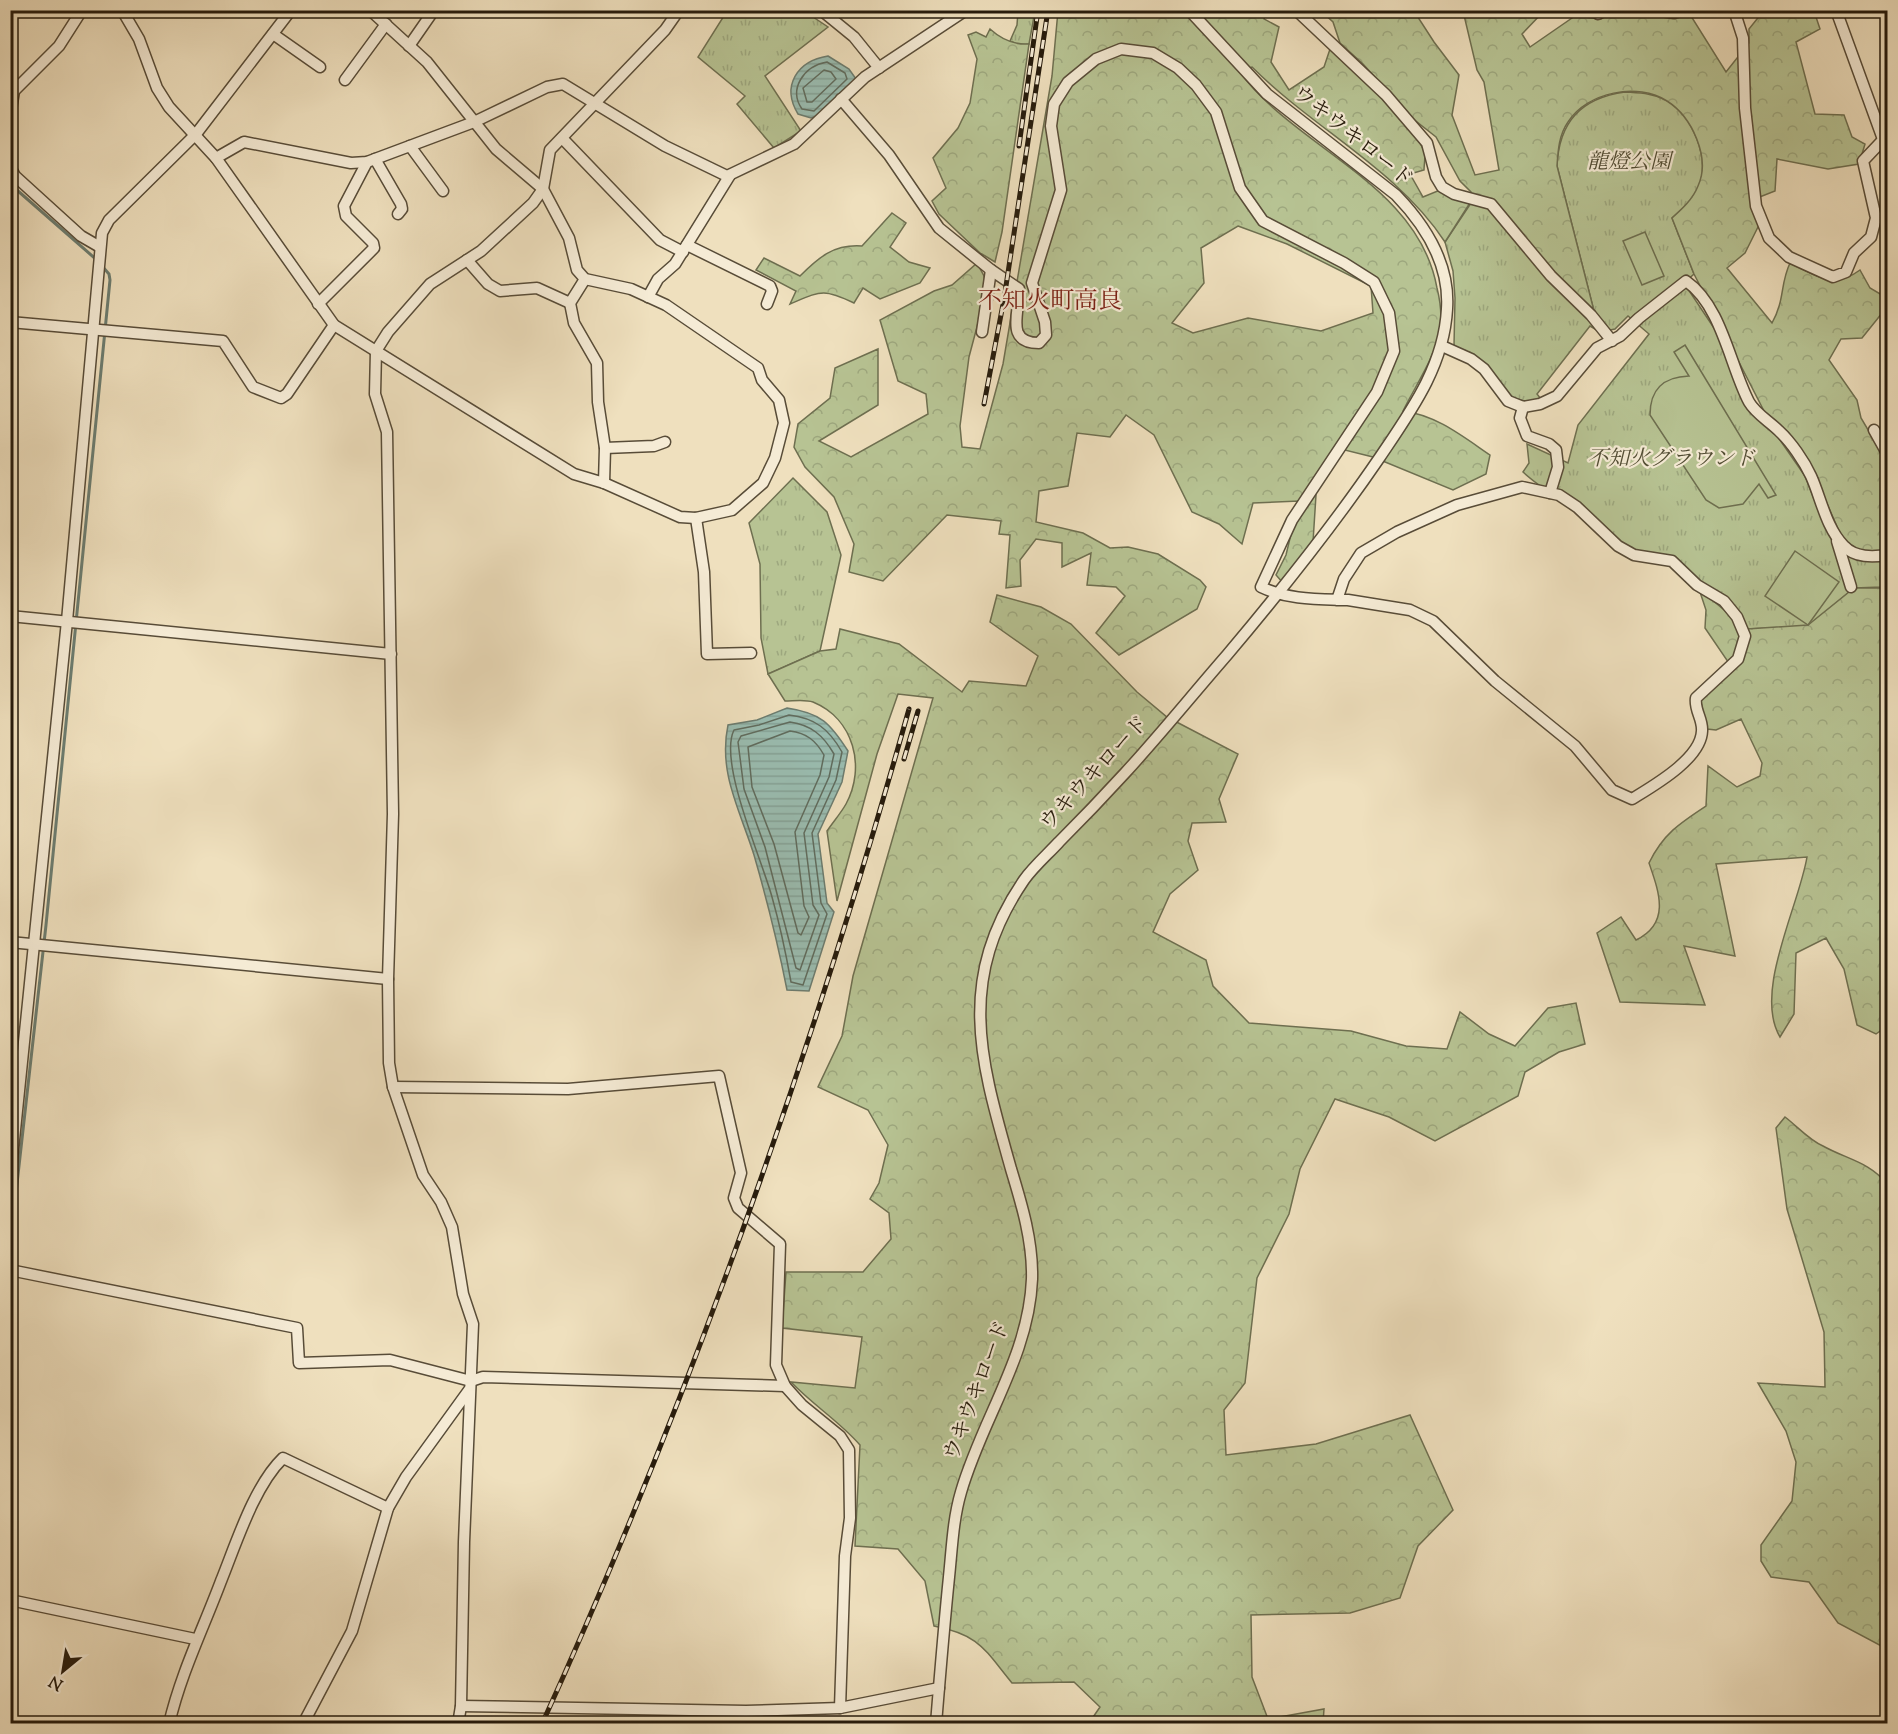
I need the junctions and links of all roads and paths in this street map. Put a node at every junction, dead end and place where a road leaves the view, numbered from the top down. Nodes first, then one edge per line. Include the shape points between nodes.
1 (82, 10) edge
2 (122, 10) edge
3 (291, 10) edge
4 (370, 10) edge
5 (434, 10) edge
6 (679, 10) edge
7 (821, 10) edge
8 (966, 10) edge
9 (1190, 10) edge
10 (1296, 10) edge
11 (1654, 10) edge
12 (1684, 10) edge
13 (1734, 10) edge
14 (1836, 10) edge
15 (386, 24) junction
16 (273, 34) junction
17 (409, 46) junction
18 (320, 67) dead end
19 (879, 68) junction
20 (345, 80) dead end
21 (841, 99) junction
22 (595, 103) junction
23 (10, 116) edge
24 (474, 122) junction
25 (195, 134) junction
26 (562, 138) junction
27 (1881, 142) junction
28 (410, 146) junction
29 (1887, 153) edge
30 (216, 158) junction
31 (371, 161) junction
32 (10, 167) edge
33 (730, 175) junction
34 (543, 189) junction
35 (443, 191) dead end
36 (398, 214) dead end
37 (685, 248) junction
38 (100, 252) junction
39 (467, 260) junction
40 (991, 270) junction
41 (585, 279) junction
42 (648, 297) junction
43 (570, 303) junction
44 (318, 304) junction
45 (767, 304) dead end
46 (10, 322) edge
47 (334, 325) junction
48 (100, 330) junction
49 (982, 332) dead end
50 (1611, 340) junction
51 (1442, 346) junction
52 (376, 351) junction
53 (1523, 406) junction
54 (1874, 430) dead end
55 (665, 442) dead end
56 (605, 448) junction
57 (1887, 455) edge
58 (604, 483) junction
59 (1550, 492) junction
60 (696, 518) junction
61 (1837, 537) junction
62 (1887, 555) edge
63 (1851, 587) dead end
64 (1278, 595) junction
65 (1337, 600) junction
66 (10, 616) edge
67 (68, 621) junction
68 (751, 653) dead end
69 (391, 654) junction
70 (10, 942) edge
71 (35, 944) junction
72 (388, 979) junction
73 (393, 1087) junction
74 (10, 1179) edge
75 (10, 1270) edge
76 (470, 1386) junction
77 (785, 1386) junction
78 (388, 1508) junction
79 (10, 1600) edge
80 (195, 1639) junction
81 (939, 1688) junction
82 (461, 1706) junction
83 (840, 1708) junction
84 (169, 1724) edge
85 (303, 1724) edge
86 (458, 1724) edge
87 (936, 1724) edge

1 - 23 street via 60,46 14,91
2 - 25 street via 139,39 157,88
3 - 16 street
4 - 15 street
5 - 17 street
6 - 22 street via 665,30
7 - 19 street via 854,37
8 - 19 street
9 - 51 street, ウキウキロード via 1267,94 1396,195 1419,220 1438,254 1448,294
10 - 50 street via 1386,95 1427,143 1442,187 1491,204
11 - 12 street
13 - 27 street via 1743,38 1745,108 1756,206 1769,238 1789,257 1833,277 1846,272 1854,253 1871,237 1876,218 1863,161
14 - 27 street
15 - 17 street
15 - 20 street
16 - 18 street
16 - 25 street
17 - 24 street via 433,69
19 - 21 street
21 - 33 street via 794,144
21 - 40 street via 889,155 939,228
22 - 24 street via 572,87 556,84
22 - 26 street
22 - 33 street via 665,146 722,175
24 - 28 street
24 - 34 street via 501,154
25 - 30 street
25 - 38 street via 105,224
26 - 34 street via 546,158
26 - 37 street via 660,240
27 - 29 street
28 - 31 street
28 - 35 street
30 - 31 street via 236,144 252,142 328,160
30 - 44 street
31 - 36 street via 401,204
31 - 44 street via 344,206 346,216 374,248
32 - 38 street via 15,176
33 - 37 street
34 - 39 street via 515,221
34 - 41 street via 569,238 577,270
37 - 42 street
37 - 45 street via 770,286
38 - 48 street
39 - 43 street via 488,284 500,291 537,288
39 - 52 street via 417,296
40 - 49 street
40 - 64 street via 1019,289 1015,327 1019,338 1039,343 1046,335 1045,322 1032,284 1061,190 1051,126 1054,104 1079,70 1121,49 1153,53 1179,68 1196,85 1216,112 1240,188 1263,221 1374,282 1389,313 1394,351 1362,417 1292,520 1261,586
41 - 42 street via 631,289
41 - 43 street
42 - 60 street via 681,314 758,368 783,412 779,444 763,483 732,510
43 - 56 street via 574,323 597,363
44 - 47 street
46 - 48 street
47 - 48 street via 281,398 253,387 223,341
47 - 52 street
48 - 67 street
50 - 53 street via 1597,348 1557,396
50 - 61 street via 1686,281 1693,286 1730,349 1751,405 1784,435 1808,471
51 - 53 street via 1484,369 1508,401
51 - 64 street, ウキウキロード via 1411,411 1336,520
52 - 58 street via 574,474
52 - 69 street via 375,394 387,432
53 - 59 street via 1520,418 1527,436 1556,450 1558,467
54 - 57 street
55 - 56 street
56 - 58 street
58 - 60 street via 656,508
59 - 65 street via 1522,487 1457,505 1397,532 1361,553 1344,579
59 - 65 street via 1577,507 1626,552 1672,561 1697,585 1724,601 1742,626 1743,648 1738,659 1696,698 1702,732 1696,747 1668,776 1632,799 1612,790 1575,746 1495,681 1433,621 1410,610
60 - 68 street via 704,572 707,654
61 - 62 street via 1859,555
61 - 63 street
64 - 65 street
64 - 81 street, ウキウキロード via 1134,763 1030,872 1008,908 990,950 979,1035 1027,1230 1032,1274 1019,1348 969,1466 957,1508
66 - 67 street
67 - 69 street
67 - 71 street
69 - 72 street via 393,814
70 - 71 street
71 - 72 street
71 - 74 street
72 - 73 street
73 - 76 street via 423,1175 452,1227 463,1294 473,1324
73 - 77 street via 568,1089 719,1076 741,1173 734,1198 738,1208 780,1244 774,1341 776,1365
75 - 76 street via 297,1328 299,1363 390,1360
76 - 77 street via 483,1377
76 - 78 street
76 - 82 street
77 - 83 street via 840,1436 849,1450 850,1518
78 - 80 street via 283,1458 273,1467 260,1493
78 - 85 street via 352,1631
79 - 80 street
80 - 84 street
81 - 83 street
81 - 87 street, ウキウキロード
82 - 83 street via 746,1711
82 - 86 street

